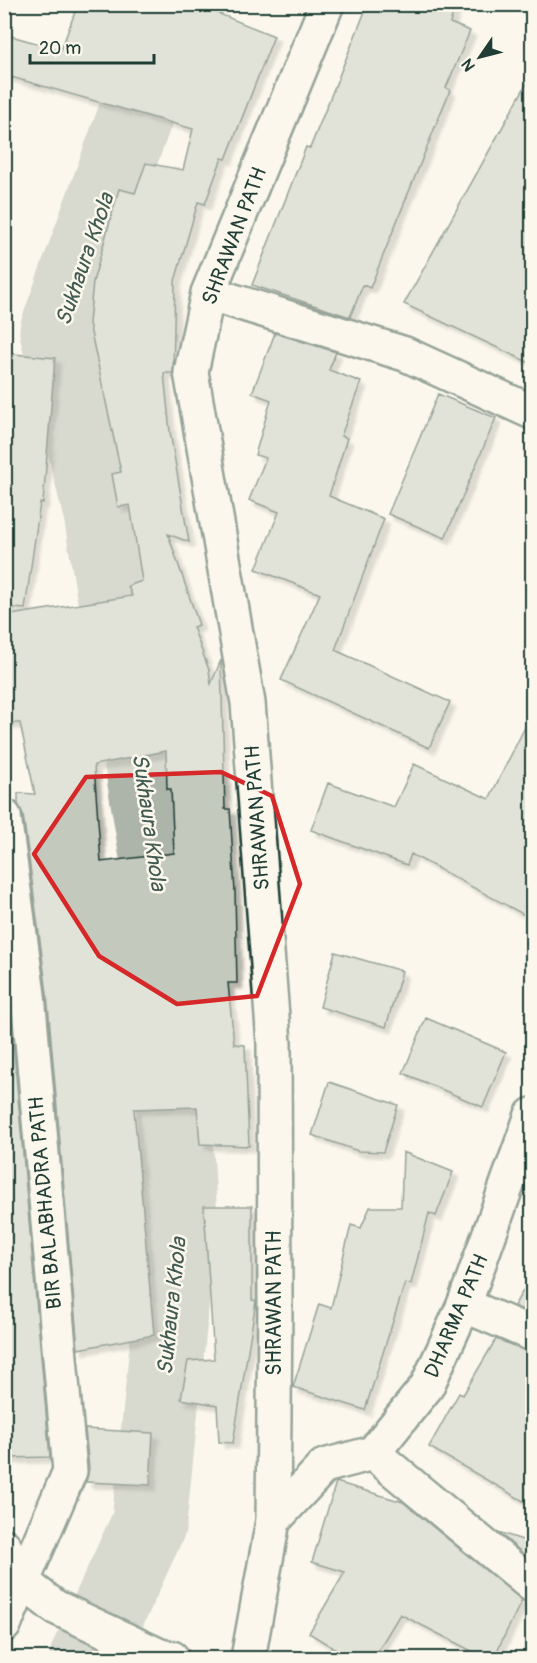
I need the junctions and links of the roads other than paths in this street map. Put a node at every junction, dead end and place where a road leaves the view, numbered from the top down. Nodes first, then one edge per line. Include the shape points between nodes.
1 (327, 4) edge
2 (208, 293) junction
3 (532, 412) edge
4 (4, 816) edge
5 (532, 1115) edge
6 (464, 1305) junction
7 (532, 1334) edge
8 (373, 1453) junction
9 (273, 1521) junction
10 (4, 1546) edge
11 (23, 1582) junction
12 (532, 1585) edge
13 (4, 1625) edge
14 (166, 1657) edge
15 (248, 1659) edge

1 - 2 street, SHRAWAN PATH
2 - 3 street via 405,354
2 - 9 street, SHRAWAN PATH via 191,372 248,703 274,1043
4 - 11 street, BIR BALABHADRA PATH via 28,995 70,1471
5 - 6 street, DHARMA PATH
6 - 7 street
6 - 8 street, DHARMA PATH via 427,1386
8 - 9 street via 324,1466
8 - 12 street
9 - 15 street, SHRAWAN PATH
10 - 11 street
11 - 13 street, BIR BALABHADRA PATH
11 - 14 street via 55,1607

